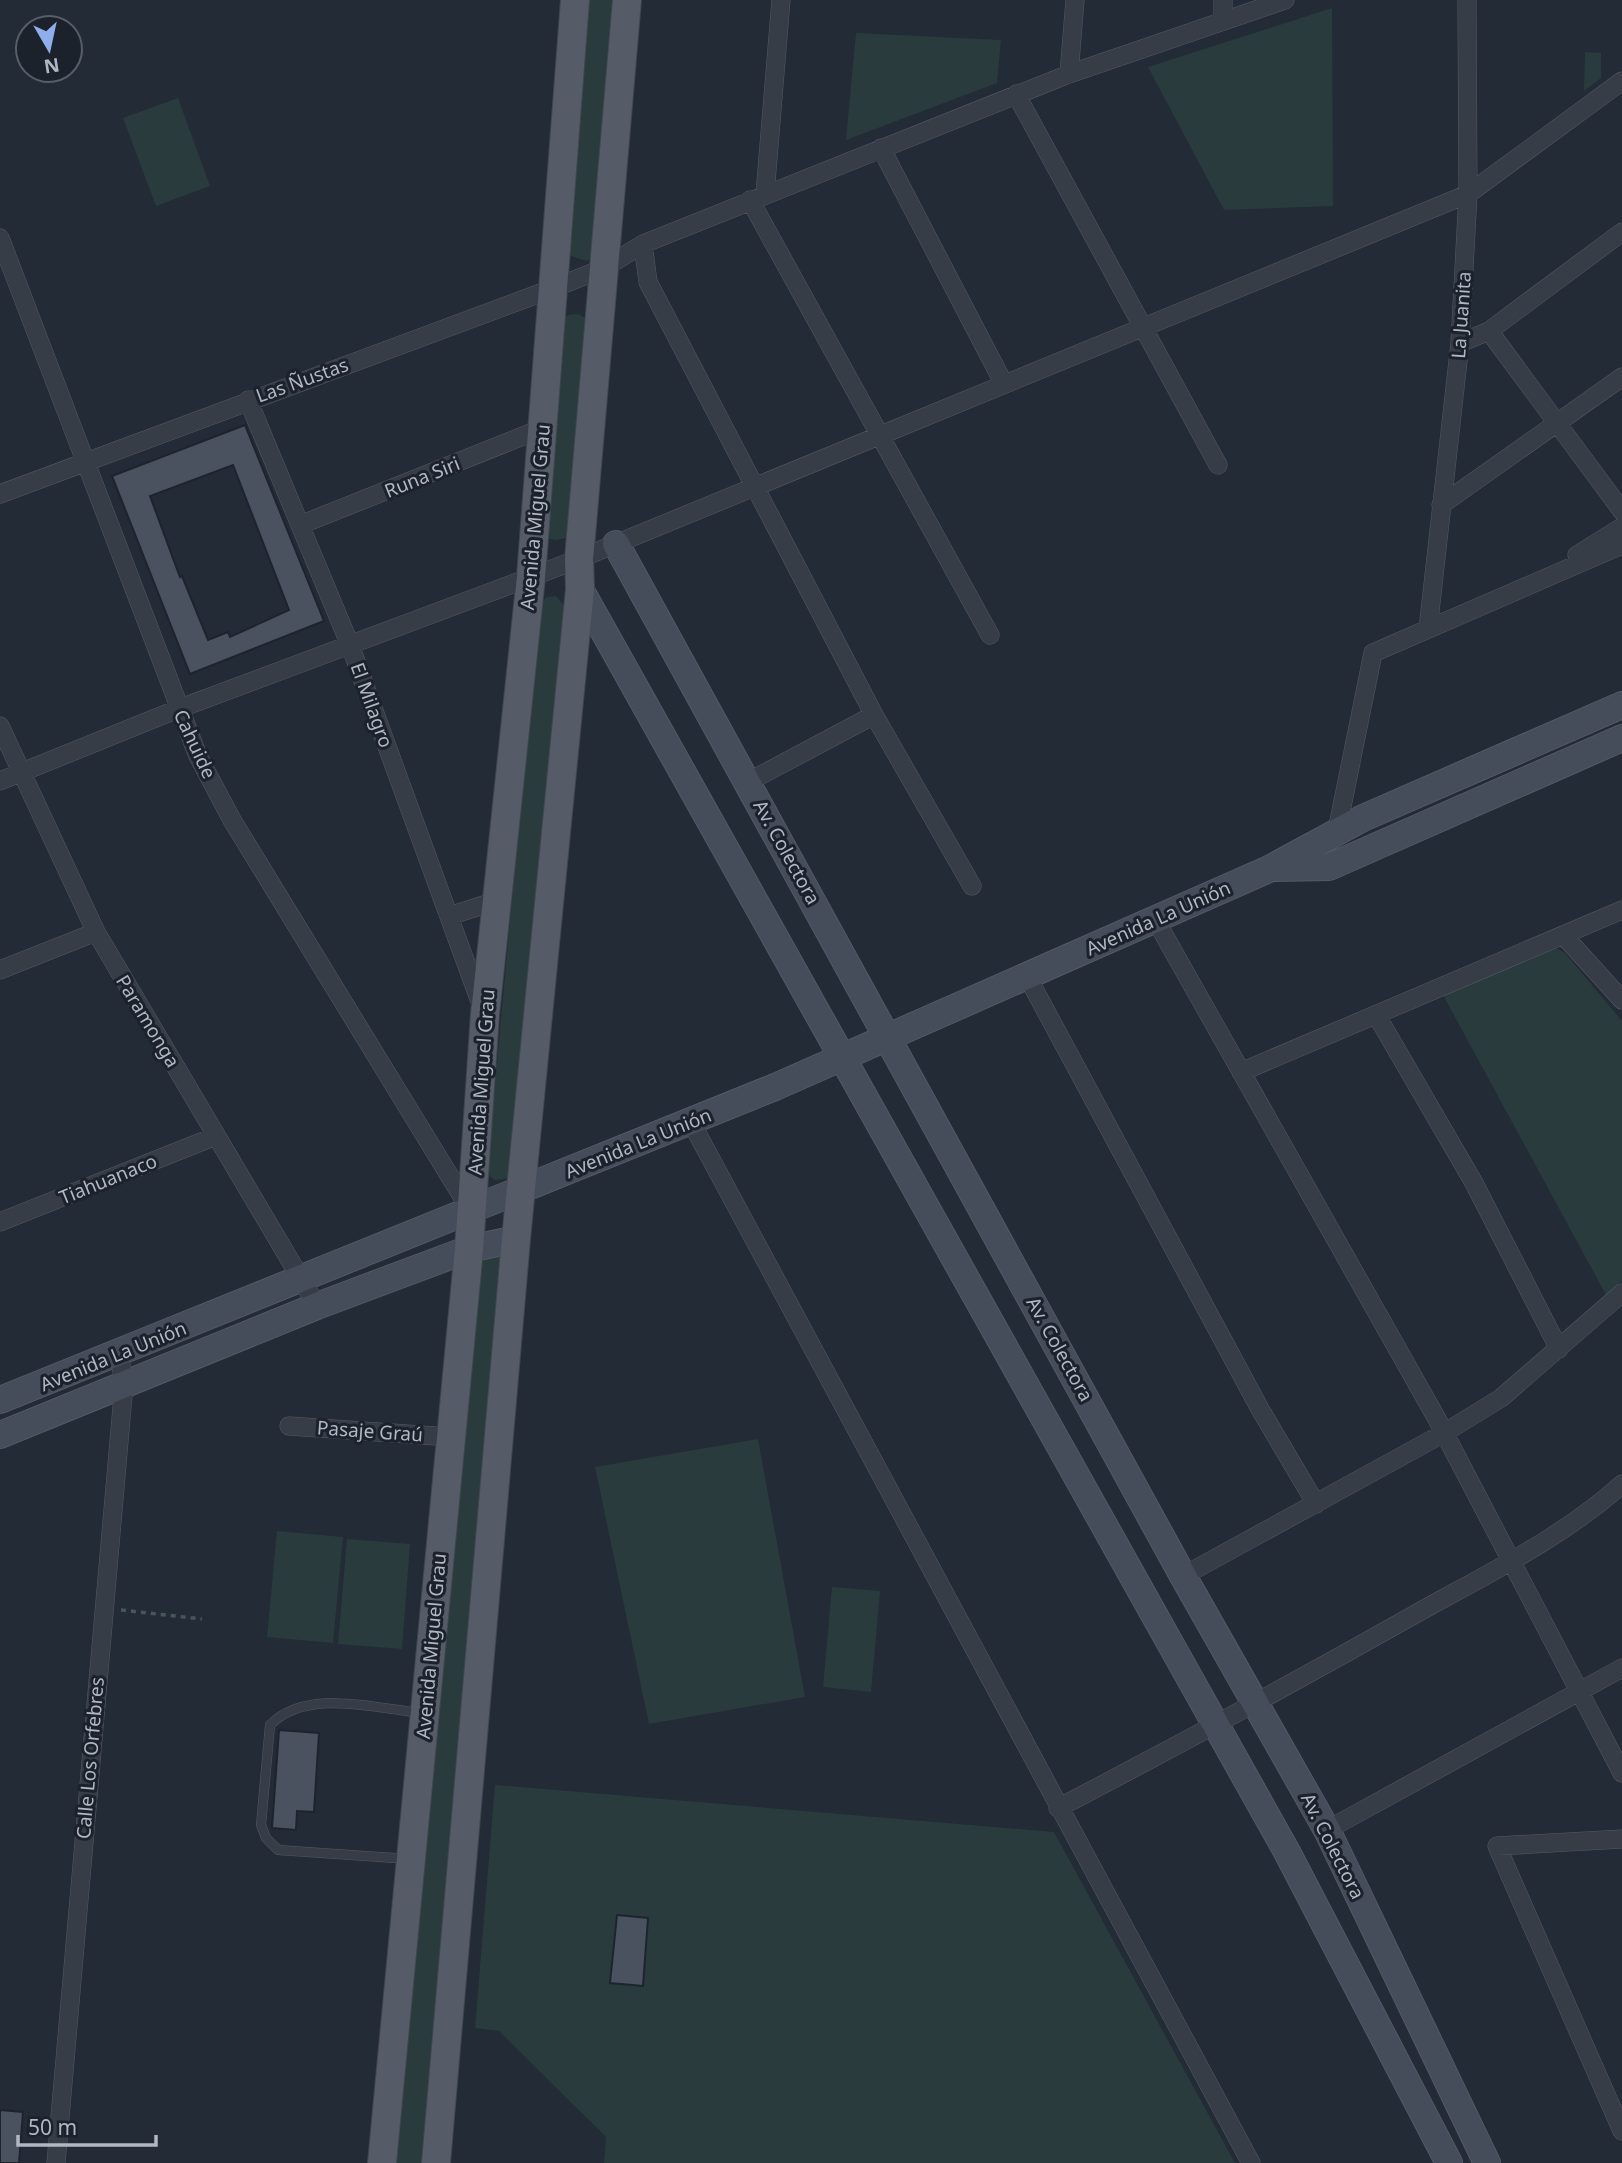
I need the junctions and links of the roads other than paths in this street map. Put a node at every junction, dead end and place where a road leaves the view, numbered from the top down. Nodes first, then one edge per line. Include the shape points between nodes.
1 (575, 0) edge
2 (627, 0) edge
3 (781, 0) edge
4 (1076, 0) edge
5 (1223, 0) edge
6 (1285, 0) edge
7 (1467, 0) edge
8 (1223, 21) junction
9 (1069, 74) junction
10 (1622, 82) edge
11 (1016, 94) junction
12 (881, 148) junction
13 (1468, 194) junction
14 (757, 197) junction
15 (1622, 232) edge
16 (0, 238) edge
17 (643, 244) junction
18 (604, 268) junction
19 (554, 288) junction
20 (1143, 328) junction
21 (1489, 331) junction
22 (1460, 343) junction
23 (1622, 377) edge
24 (1004, 384) junction
25 (248, 400) junction
26 (1556, 424) junction
27 (543, 428) junction
28 (880, 436) junction
29 (85, 461) junction
30 (1218, 466) dead end
31 (753, 487) junction
32 (0, 494) edge
33 (1441, 505) junction
34 (1622, 511) edge
35 (300, 525) junction
36 (1622, 527) edge
37 (617, 544) junction
38 (1622, 545) edge
39 (579, 559) junction
40 (531, 577) junction
41 (1527, 586) junction
42 (580, 589) junction
43 (1428, 629) junction
44 (990, 635) dead end
45 (350, 645) junction
46 (1622, 705) edge
47 (178, 709) junction
48 (874, 715) junction
49 (0, 726) edge
50 (1622, 738) edge
51 (23, 772) junction
52 (0, 781) edge
53 (748, 782) junction
54 (1337, 831) junction
55 (1269, 869) junction
56 (972, 886) dead end
57 (499, 900) junction
58 (1622, 910) edge
59 (449, 916) junction
60 (1155, 919) junction
61 (96, 932) junction
62 (1564, 936) junction
63 (0, 970) edge
64 (1027, 976) junction
65 (1622, 1000) edge
66 (485, 1014) junction
67 (1377, 1016) junction
68 (890, 1037) junction
69 (841, 1058) junction
70 (1241, 1072) junction
71 (691, 1122) junction
72 (216, 1136) junction
73 (521, 1191) junction
74 (471, 1211) junction
75 (0, 1222) edge
76 (516, 1239) junction
77 (469, 1249) junction
78 (301, 1281) junction
79 (1622, 1293) edge
80 (317, 1306) junction
81 (1559, 1349) junction
82 (119, 1353) junction
83 (124, 1384) junction
84 (0, 1400) edge
85 (289, 1426) dead end
86 (1444, 1433) junction
87 (0, 1435) edge
88 (451, 1437) junction
89 (1622, 1484) edge
90 (1316, 1504) junction
91 (1511, 1560) junction
92 (1183, 1576) junction
93 (1622, 1668) edge
94 (1578, 1693) junction
95 (1256, 1703) junction
96 (425, 1713) junction
97 (1215, 1726) junction
98 (1622, 1773) edge
99 (1058, 1808) junction
100 (1327, 1830) junction
101 (1622, 1839) edge
102 (411, 1859) junction
103 (1622, 2130) edge
104 (56, 2163) edge
105 (382, 2163) edge
106 (436, 2163) edge
107 (1251, 2163) edge
108 (1449, 2163) edge
109 (1487, 2163) edge

1 - 19 main road, Avenida Miguel Grau
2 - 18 main road
3 - 14 street
4 - 9 street
5 - 8 street
6 - 8 street, Las Ñustas
7 - 13 street, La Juanita
8 - 9 street, Las Ñustas
9 - 11 street, Las Ñustas
10 - 13 street
11 - 12 street, Las Ñustas
11 - 20 street
12 - 14 street, Las Ñustas
12 - 24 street
13 - 20 street
13 - 22 street, La Juanita
14 - 17 street, Las Ñustas
14 - 28 street
15 - 21 street
16 - 29 street, Cahuide
17 - 18 street, Las Ñustas
17 - 31 street via 648,282
18 - 19 street, Las Ñustas
18 - 39 main road
19 - 25 street, Las Ñustas
19 - 27 main road, Avenida Miguel Grau
20 - 24 street
20 - 30 street
21 - 22 street
21 - 26 street
22 - 33 street, La Juanita
23 - 26 street
24 - 28 street
25 - 29 street, Las Ñustas
25 - 35 street, El Milagro
26 - 33 street
26 - 34 street
27 - 35 street, Runa Siri
27 - 40 main road, Avenida Miguel Grau
28 - 31 street
28 - 44 street
29 - 32 street, Las Ñustas
29 - 47 street, Cahuide
31 - 37 street
31 - 48 street
33 - 43 street, La Juanita
35 - 45 street, El Milagro
36 - 41 street
37 - 39 street
37 - 53 street, Av. Colectora
38 - 41 street
39 - 40 street
39 - 42 main road
40 - 45 street
40 - 57 main road, Avenida Miguel Grau
41 - 43 street
42 - 69 street
42 - 73 main road
43 - 54 street via 1373,653
45 - 47 street
45 - 59 street, El Milagro
46 - 54 street, Avenida La Unión
47 - 51 street
47 - 74 street, Cahuide via 232,820
48 - 53 street
48 - 56 street
49 - 51 street, Paramonga
50 - 55 street, Avenida La Unión via 1329,867
51 - 52 street
51 - 61 street, Paramonga
53 - 68 street, Av. Colectora
54 - 55 street, Avenida La Unión
55 - 60 street, Avenida La Unión
57 - 59 street
57 - 66 main road, Avenida Miguel Grau
58 - 62 street
59 - 66 street, El Milagro
60 - 64 street, Avenida La Unión
60 - 70 street
61 - 63 street
61 - 72 street, Paramonga
62 - 65 street
62 - 67 street
64 - 68 street, Avenida La Unión
64 - 90 street via 1260,1409
66 - 74 main road, Avenida Miguel Grau
67 - 70 street
67 - 81 street via 1474,1183
68 - 69 street, Avenida La Unión
68 - 92 street, Av. Colectora
69 - 71 street, Avenida La Unión
69 - 97 street
70 - 86 street
71 - 73 street, Avenida La Unión
71 - 99 street
72 - 75 street, Tiahuanaco
72 - 78 street, Paramonga
73 - 74 street, Avenida La Unión
73 - 76 main road
74 - 77 main road, Avenida Miguel Grau
74 - 78 street, Avenida La Unión
76 - 77 street, Avenida La Unión
76 - 106 main road
77 - 80 street, Avenida La Unión
77 - 88 main road, Avenida Miguel Grau
78 - 80 street, Paramonga
78 - 82 street, Avenida La Unión
79 - 81 street
80 - 83 street, Avenida La Unión
81 - 86 street via 1501,1398
82 - 83 street, Calle Los Orfebres
82 - 84 street, Avenida La Unión
83 - 87 street, Avenida La Unión
83 - 104 street, Calle Los Orfebres
85 - 88 street, Pasaje Graú
86 - 90 street
86 - 91 street
88 - 96 main road, Avenida Miguel Grau
89 - 91 street via 1566,1528
90 - 92 street
91 - 94 street
91 - 95 street
92 - 95 street, Av. Colectora
93 - 94 street
94 - 98 street
94 - 100 street
95 - 97 street
95 - 100 street, Av. Colectora
96 - 102 main road, Avenida Miguel Grau
96 - 102 lane via 325,1703 280,1714 270,1725 261,1825 278,1850
97 - 99 street
97 - 108 street via 1287,1852
99 - 107 street
100 - 109 street, Av. Colectora
101 - 103 street via 1497,1846
102 - 105 main road, Avenida Miguel Grau

